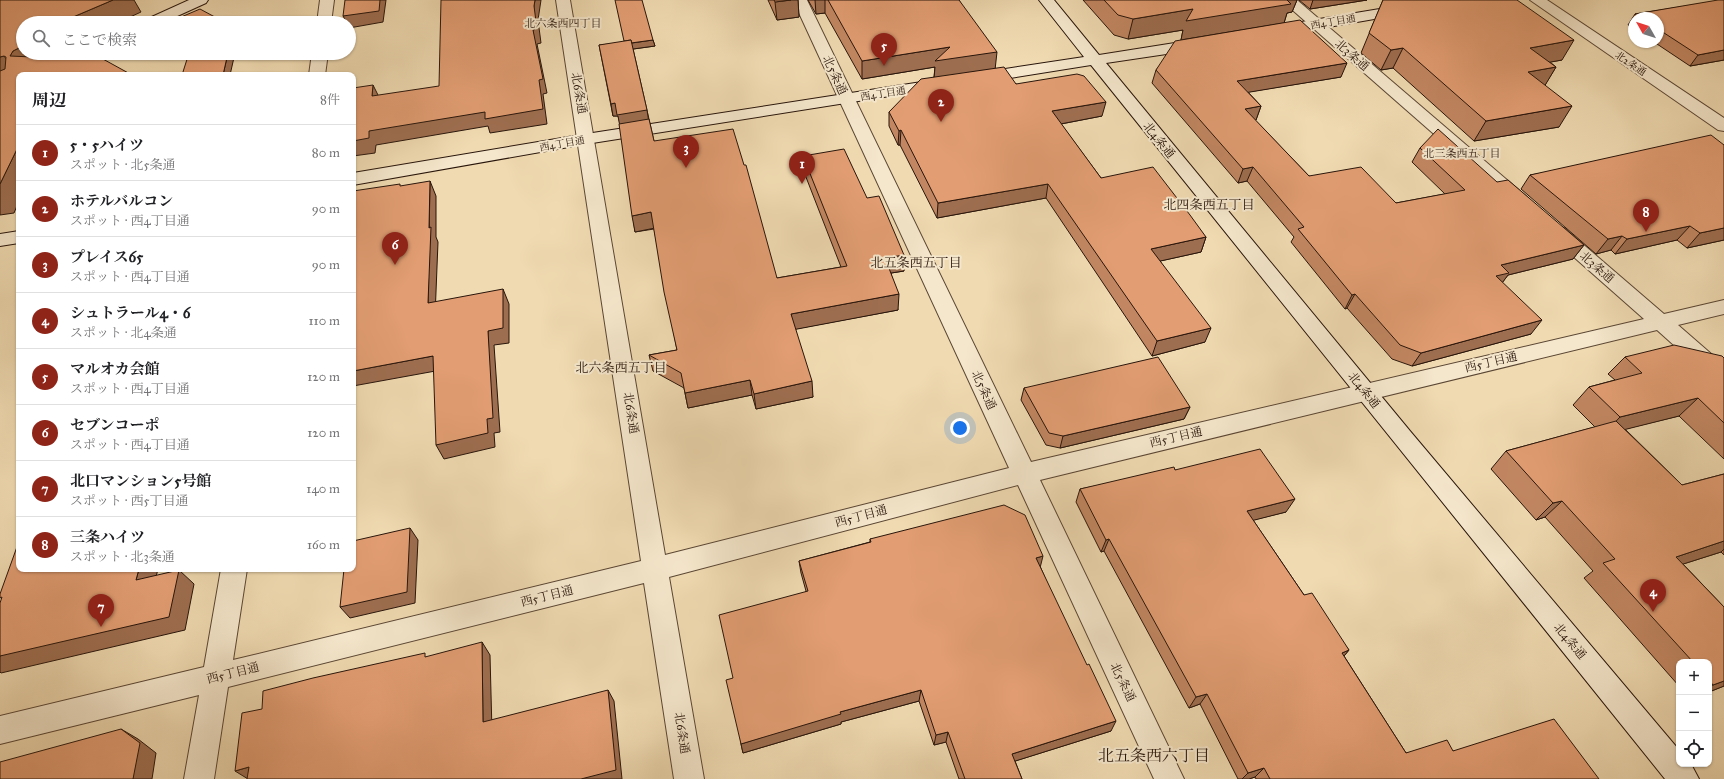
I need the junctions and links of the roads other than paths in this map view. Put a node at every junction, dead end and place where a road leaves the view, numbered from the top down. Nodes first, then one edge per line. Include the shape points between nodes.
1 (201, 0) edge
2 (327, 0) edge
3 (563, 0) edge
4 (800, 0) edge
5 (1046, 0) edge
6 (1288, 0) edge
7 (1460, 0) edge
8 (1537, 0) edge
9 (166, 16) edge
10 (325, 16) edge
11 (1316, 24) junction
12 (1259, 34) edge
13 (1213, 41) edge
14 (319, 60) edge
15 (1094, 61) junction
16 (317, 72) edge
17 (846, 99) junction
18 (1724, 126) edge
19 (586, 139) junction
20 (356, 178) edge
21 (16, 237) edge
22 (0, 240) edge
23 (1724, 307) edge
24 (1660, 322) junction
25 (1724, 376) edge
26 (1365, 392) junction
27 (1023, 474) junction
28 (656, 569) junction
29 (233, 572) edge
30 (214, 678) junction
31 (0, 730) edge
32 (199, 779) edge
33 (689, 779) edge
34 (1169, 779) edge
35 (1684, 779) edge

1 - 9 street
2 - 10 street
3 - 19 street, 北6条通
4 - 17 street, 北5条通
5 - 15 street, 北4条通
6 - 11 street, 北3条通
7 - 11 street, 西4丁目通
8 - 18 street, 北2条通
11 - 12 street, 西4丁目通
11 - 24 street, 北3条通
13 - 15 street, 西4丁目通
14 - 16 street
15 - 17 street, 西4丁目通
15 - 26 street, 北4条通
17 - 19 street, 西4丁目通
17 - 27 street, 北5条通
19 - 20 street, 西4丁目通
19 - 28 street, 北6条通
21 - 22 street
23 - 24 street, 西5丁目通
24 - 25 street, 北3条通
24 - 26 street, 西5丁目通
26 - 27 street, 西5丁目通
26 - 35 street, 北4条通
27 - 28 street, 西5丁目通
27 - 34 street, 北5条通
28 - 30 street, 西5丁目通
28 - 33 street, 北6条通
29 - 30 street
30 - 31 street, 西5丁目通
30 - 32 street

